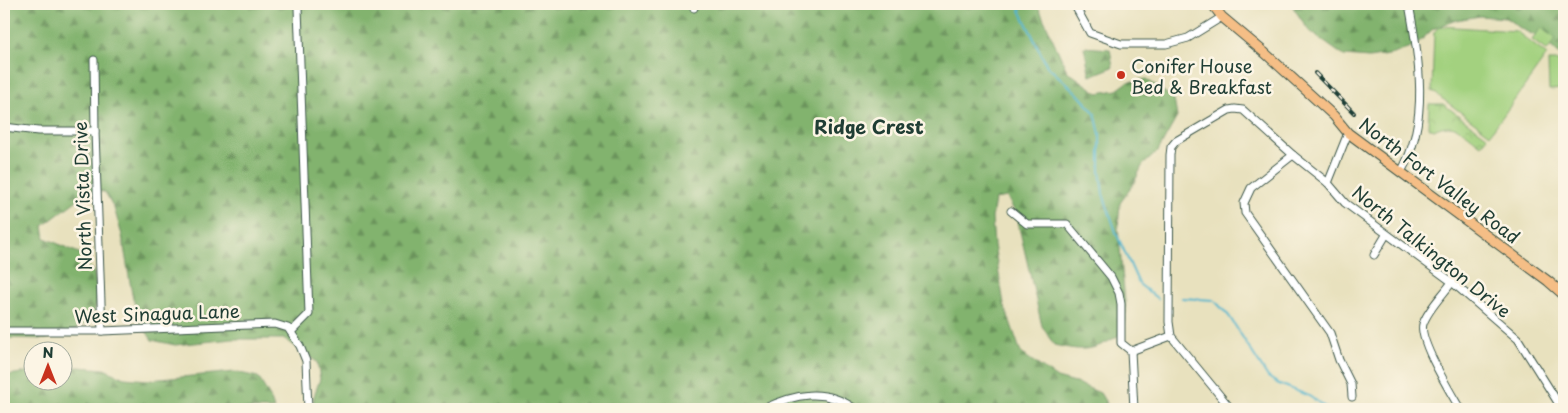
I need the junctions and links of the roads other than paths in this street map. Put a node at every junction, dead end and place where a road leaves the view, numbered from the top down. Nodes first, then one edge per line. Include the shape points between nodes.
1 (1074, 4) edge
2 (1212, 4) edge
3 (1409, 4) edge
4 (298, 8) dead end
5 (1222, 17) junction
6 (94, 60) dead end
7 (4, 127) edge
8 (95, 131) junction
9 (1348, 133) junction
10 (1293, 155) junction
11 (1401, 172) junction
12 (1328, 183) junction
13 (1011, 211) dead end
14 (1386, 235) junction
15 (1374, 255) dead end
16 (1452, 282) junction
17 (1564, 295) edge
18 (4, 331) edge
19 (102, 331) junction
20 (291, 332) junction
21 (1171, 336) junction
22 (1131, 350) junction
23 (1352, 396) dead end
24 (1562, 406) edge
25 (308, 409) edge
26 (762, 409) edge
27 (854, 409) edge
28 (1134, 409) edge
29 (1231, 409) edge
30 (1460, 409) edge

1 - 5 street via 1090,33 1121,44 1166,44 1188,38
2 - 5 main road, North Fort Valley Road
3 - 11 street via 1420,83 1417,126
4 - 20 street via 309,314
5 - 9 main road, North Fort Valley Road via 1334,116
6 - 8 street, North Vista Drive
7 - 8 street via 38,131
8 - 19 street, North Vista Drive
9 - 11 main road, North Fort Valley Road
9 - 12 street
10 - 12 street, North Talkington Drive
10 - 21 street, North Talkington Drive via 1243,110 1235,109 1176,141 1170,155
10 - 23 street via 1251,188 1244,203 1245,213 1330,333 1351,384
11 - 17 main road, North Fort Valley Road
12 - 14 street, North Talkington Drive via 1345,203
13 - 22 street via 1027,224 1067,224 1076,234 1111,277 1119,293 1121,342
14 - 15 street
14 - 16 street, North Talkington Drive
16 - 24 street, North Talkington Drive via 1518,339
16 - 30 street via 1426,318 1422,334
18 - 19 street, West Sinagua Lane
19 - 20 street, West Sinagua Lane via 275,324
20 - 25 street via 306,361
21 - 22 street
21 - 29 street
22 - 28 street
26 - 27 street via 779,401 818,394 844,401

